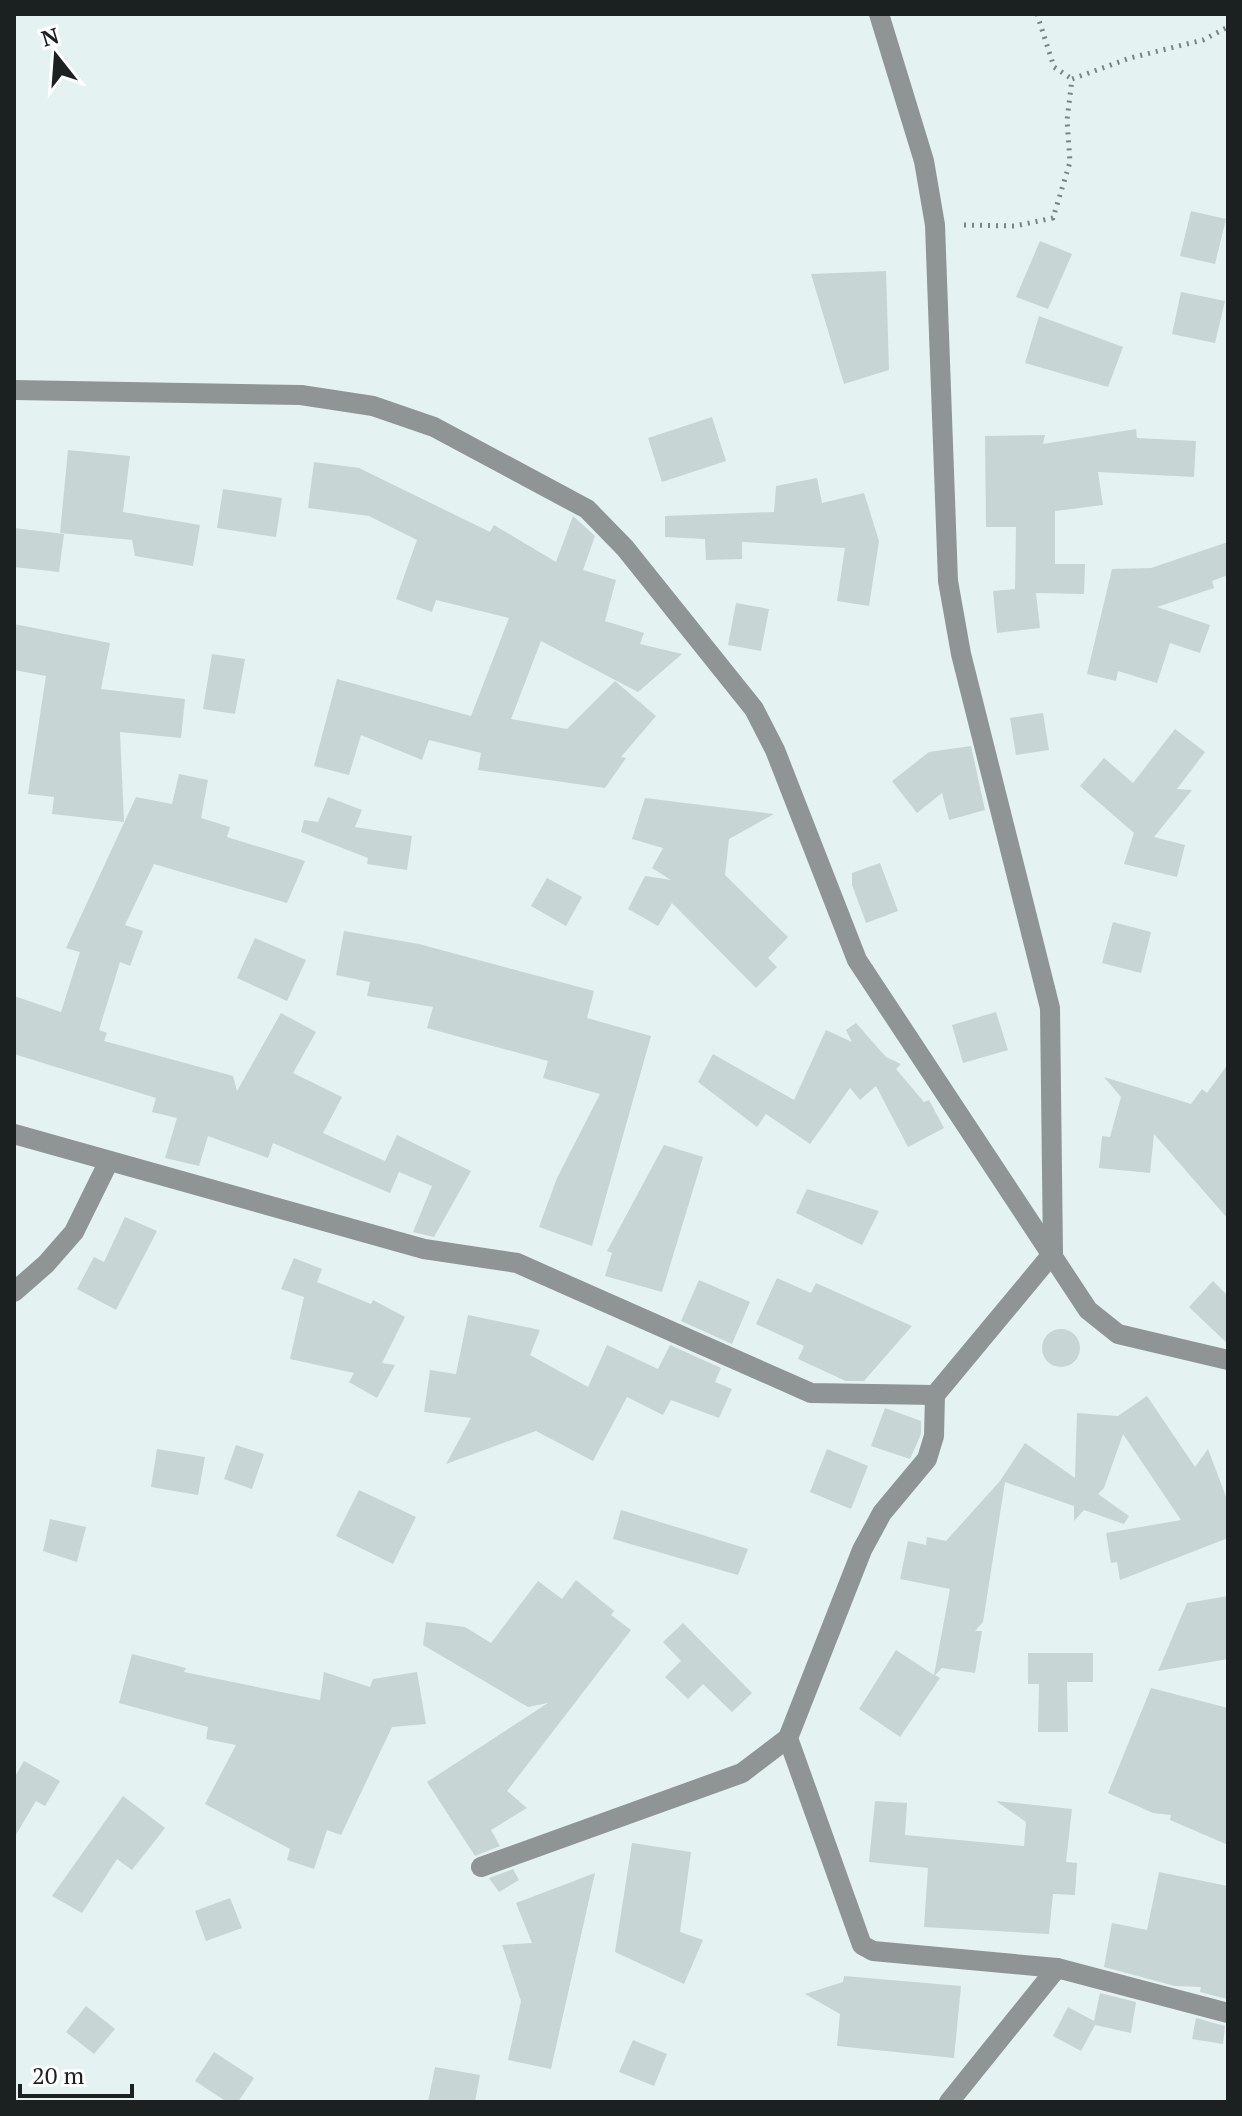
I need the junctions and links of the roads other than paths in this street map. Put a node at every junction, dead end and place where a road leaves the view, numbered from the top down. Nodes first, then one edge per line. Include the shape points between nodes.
1 (879, 14) edge
2 (14, 390) edge
3 (14, 1134) edge
4 (109, 1161) junction
5 (1053, 1253) junction
6 (14, 1292) edge
7 (1228, 1360) edge
8 (935, 1395) junction
9 (788, 1738) junction
10 (481, 1867) dead end
11 (1057, 1968) junction
12 (1228, 2013) edge
13 (949, 2102) edge

1 - 5 street via 924,161 935,225 948,581 961,654 1050,1008
2 - 5 street via 301,395 373,406 434,427 587,509 625,548 754,709 857,960
3 - 4 street
4 - 6 street via 74,1232
4 - 8 street via 424,1249 517,1263 811,1393
5 - 7 street via 1088,1310 1118,1334
5 - 8 street
8 - 9 street via 934,1436 927,1459 882,1513 862,1550
9 - 10 street via 742,1773
9 - 11 street via 862,1945 873,1951
11 - 12 street
11 - 13 street

